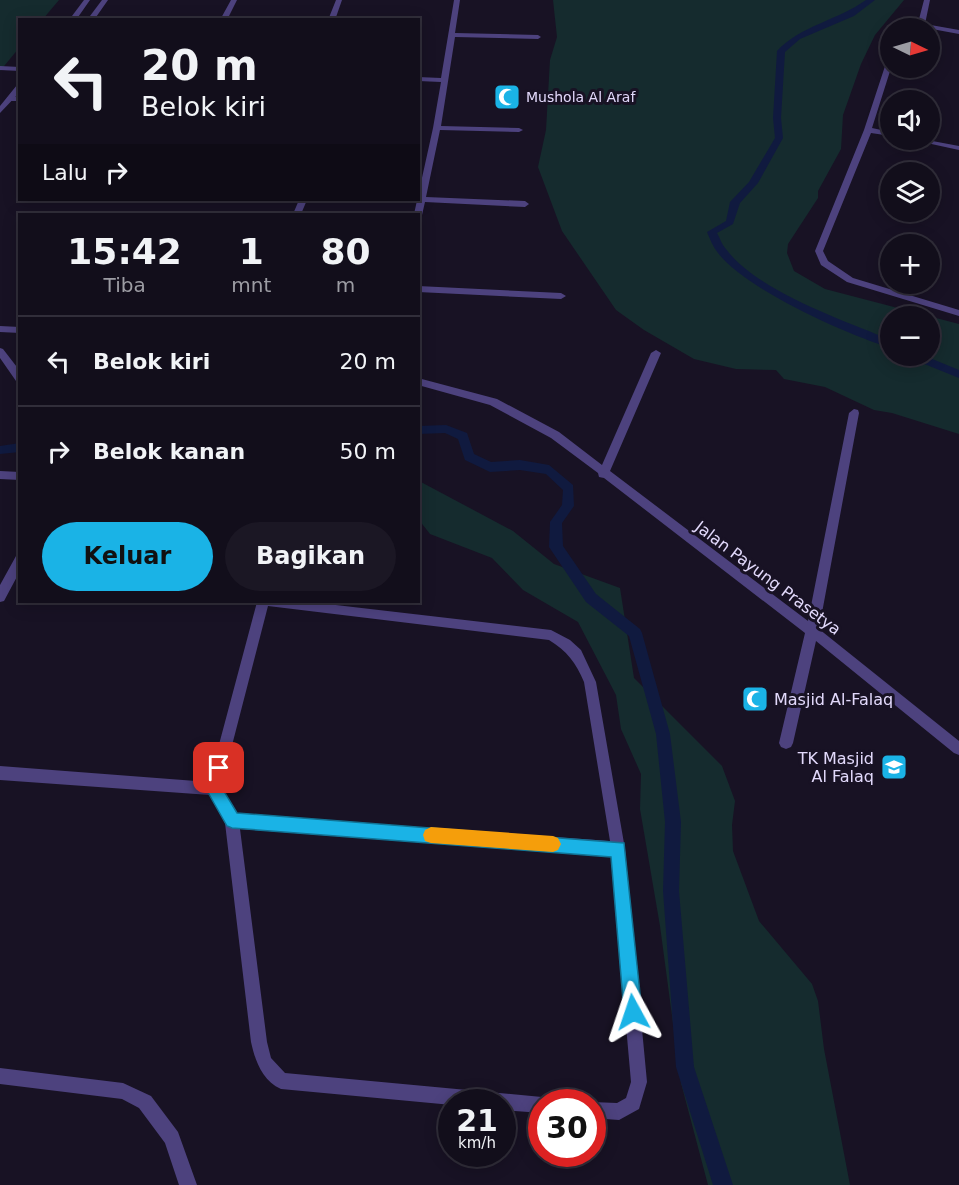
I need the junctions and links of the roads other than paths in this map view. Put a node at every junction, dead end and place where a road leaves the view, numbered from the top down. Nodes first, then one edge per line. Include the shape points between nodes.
1 (87, 0) edge
2 (105, 0) edge
3 (234, 0) edge
4 (339, 0) edge
5 (457, 0) edge
6 (927, 0) edge
7 (74, 18) edge
8 (92, 18) edge
9 (224, 18) edge
10 (332, 18) edge
11 (923, 18) edge
12 (940, 28) edge
13 (959, 32) edge
14 (451, 35) junction
15 (538, 37) dead end
16 (0, 68) edge
17 (18, 69) edge
18 (884, 78) edge
19 (420, 79) edge
20 (443, 80) junction
21 (18, 89) edge
22 (10, 99) junction
23 (18, 99) edge
24 (0, 111) edge
25 (436, 128) junction
26 (519, 130) dead end
27 (868, 130) junction
28 (880, 132) edge
29 (940, 144) edge
30 (959, 148) edge
31 (422, 199) junction
32 (525, 204) dead end
33 (418, 213) edge
34 (420, 289) edge
35 (561, 296) dead end
36 (959, 313) edge
37 (0, 329) edge
38 (18, 330) edge
39 (0, 351) edge
40 (656, 353) dead end
41 (18, 375) edge
42 (420, 382) edge
43 (854, 413) dead end
44 (603, 474) junction
45 (0, 475) edge
46 (18, 476) edge
47 (18, 566) edge
48 (14, 581) edge
49 (0, 597) edge
50 (263, 603) edge
51 (279, 603) edge
52 (813, 632) junction
53 (786, 743) dead end
54 (959, 749) edge
55 (0, 773) edge
56 (214, 789) junction
57 (232, 820) junction
58 (618, 849) junction
59 (0, 1076) edge
60 (528, 1104) edge
61 (606, 1111) edge
62 (188, 1185) edge

1 - 7 street
2 - 8 street
3 - 9 street
4 - 10 street
5 - 14 street
6 - 11 street
12 - 13 street
14 - 15 street
14 - 20 street
16 - 17 street
18 - 27 street
19 - 20 street
20 - 25 street
21 - 22 street
22 - 23 street
22 - 24 street
25 - 26 street
25 - 31 street
27 - 28 street
27 - 36 street via 819,251 824,263 850,280
29 - 30 street
31 - 32 street
31 - 33 street
34 - 35 street
37 - 38 street
39 - 41 street
40 - 44 street
42 - 44 street, Jalan Payung Prasetya via 493,402 555,435
43 - 52 street
44 - 52 street, Jalan Payung Prasetya
45 - 46 street
47 - 48 street
48 - 49 street
50 - 56 street
51 - 58 street via 551,635 568,644 582,660 590,682
52 - 53 street
52 - 54 street, Jalan Payung Prasetya
55 - 56 street
56 - 57 street
57 - 58 street
57 - 60 street via 259,1042 264,1062 281,1081
58 - 61 street via 639,1082 633,1103 619,1112
59 - 62 street via 123,1091 145,1102 172,1138

